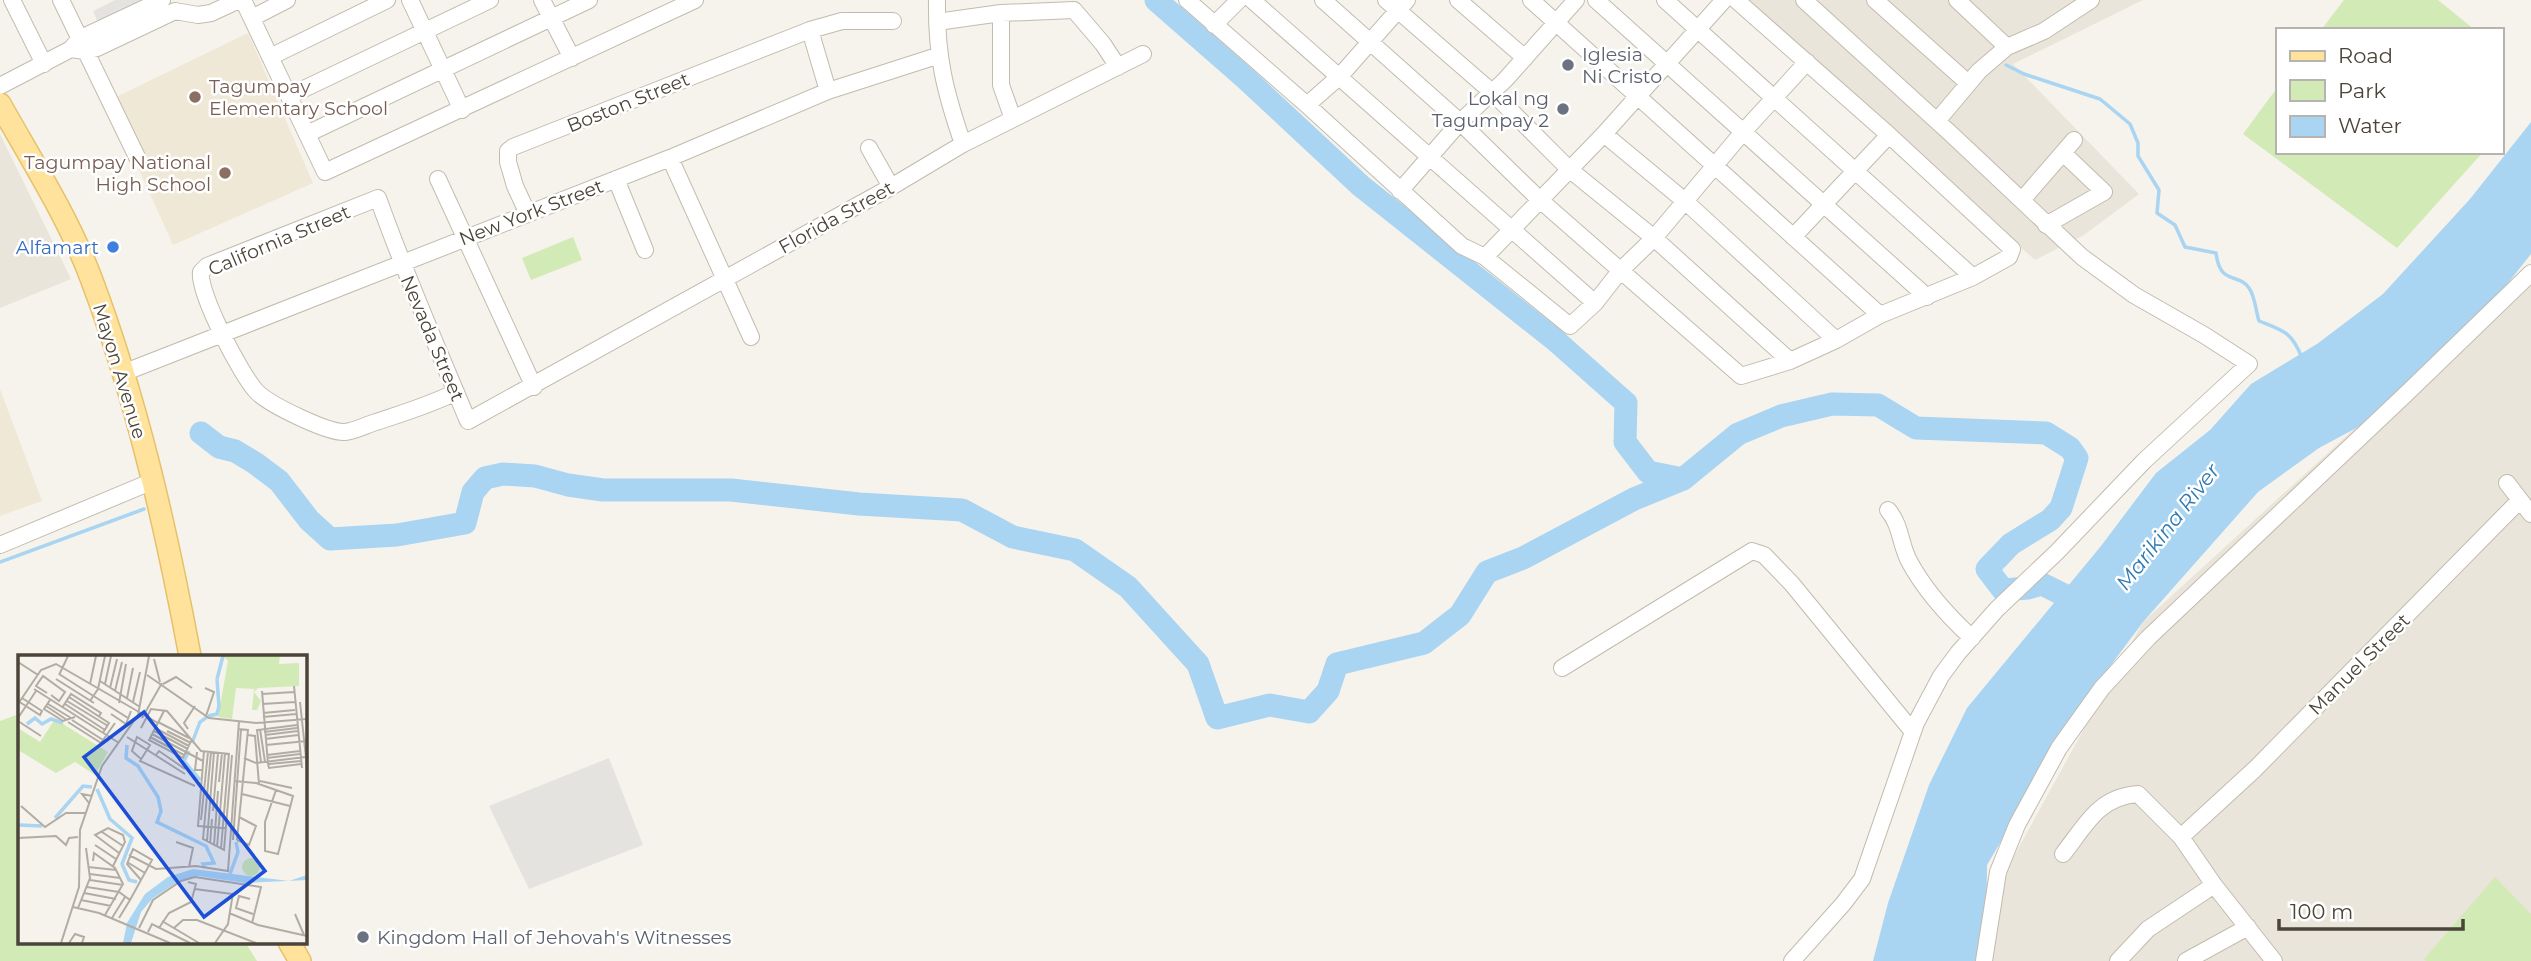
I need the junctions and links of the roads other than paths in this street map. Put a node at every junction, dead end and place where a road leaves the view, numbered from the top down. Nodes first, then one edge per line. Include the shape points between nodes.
1 (12, 0) edge
2 (61, 0) edge
3 (162, 0) edge
4 (241, 0) edge
5 (287, 0) edge
6 (387, 0) edge
7 (410, 0) edge
8 (490, 0) edge
9 (541, 0) edge
10 (589, 0) edge
11 (937, 0) edge
12 (1187, 0) edge
13 (1239, 0) edge
14 (1252, 0) edge
15 (1323, 0) edge
16 (1458, 0) edge
17 (1531, 0) edge
18 (1576, 0) edge
19 (1595, 0) edge
20 (1665, 0) edge
21 (1724, 0) edge
22 (1736, 0) edge
23 (1804, 0) edge
24 (1875, 0) edge
25 (1957, 0) edge
26 (2091, 0) edge
27 (1397, 4) edge
28 (173, 5) edge
29 (685, 7) edge
30 (1001, 12) junction
31 (550, 17) junction
32 (252, 18) junction
33 (893, 21) dead end
34 (937, 22) junction
35 (1555, 22) junction
36 (1214, 25) junction
37 (1698, 29) junction
38 (810, 30) junction
39 (425, 32) junction
40 (1369, 41) junction
41 (78, 46) junction
42 (2007, 47) junction
43 (1143, 54) dead end
44 (940, 55) junction
45 (270, 57) junction
46 (572, 58) junction
47 (1525, 58) junction
48 (1807, 62) junction
49 (44, 64) junction
50 (1666, 64) junction
51 (1118, 67) junction
52 (444, 71) junction
53 (1339, 76) junction
54 (1968, 83) junction
55 (0, 86) edge
56 (828, 91) junction
57 (1493, 93) junction
58 (289, 96) junction
59 (1638, 97) junction
60 (1774, 100) junction
61 (0, 104) edge
62 (1307, 104) junction
63 (462, 110) junction
64 (1013, 119) junction
65 (1937, 121) junction
66 (1460, 122) junction
67 (1743, 132) junction
68 (307, 134) junction
69 (1604, 134) junction
70 (1889, 135) junction
71 (2074, 140) dead end
72 (963, 144) junction
73 (869, 148) dead end
74 (2063, 153) junction
75 (1430, 156) junction
76 (136, 158) dead end
77 (670, 158) junction
78 (1714, 166) junction
79 (1569, 169) junction
80 (1856, 172) junction
81 (438, 179) dead end
82 (616, 179) junction
83 (891, 187) junction
84 (1401, 191) junction
85 (378, 198) joint
86 (1540, 200) junction
87 (2022, 200) junction
88 (1686, 202) junction
89 (1824, 206) junction
90 (527, 212) junction
91 (2046, 225) junction
92 (1512, 231) junction
93 (1793, 237) junction
94 (465, 238) junction
95 (1654, 238) junction
96 (645, 250) dead end
97 (1485, 257) junction
98 (401, 264) junction
99 (1620, 271) junction
100 (2531, 273) edge
101 (1973, 277) junction
102 (725, 279) junction
103 (1927, 297) junction
104 (1595, 303) junction
105 (1880, 315) junction
106 (221, 334) junction
107 (751, 337) dead end
108 (1836, 340) junction
109 (1790, 361) junction
110 (124, 373) junction
111 (534, 387) junction
112 (456, 392) junction
113 (153, 481) junction
114 (2507, 483) dead end
115 (2520, 500) junction
116 (1888, 510) dead end
117 (2531, 514) edge
118 (0, 545) edge
119 (1972, 638) junction
120 (190, 655) edge
121 (1562, 668) dead end
122 (1913, 732) junction
123 (2181, 836) junction
124 (2063, 854) dead end
125 (2214, 885) junction
126 (2248, 927) junction
127 (290, 944) edge
128 (300, 961) edge
129 (1791, 961) edge
130 (1984, 961) edge
131 (2118, 961) edge
132 (2186, 961) edge
133 (2274, 961) edge

1 - 49 street
2 - 41 street
3 - 41 street
4 - 28 street via 198,15
4 - 32 street
5 - 32 street
6 - 45 street
7 - 39 street
8 - 39 street
9 - 31 street
10 - 31 street
11 - 34 street
12 - 36 street
13 - 36 street
14 - 53 street
15 - 40 street
16 - 47 street
17 - 35 street
18 - 35 street
19 - 50 street
20 - 37 street
21 - 37 street
22 - 48 street
23 - 65 street
24 - 54 street
25 - 42 street
26 - 42 street via 2044,31
27 - 40 street
27 - 57 street
28 - 41 street via 97,48
29 - 46 street
30 - 34 street
30 - 51 street via 1074,10
30 - 64 street via 1001,85
31 - 46 street
31 - 52 street
32 - 45 street
33 - 38 street, Boston Street via 842,21
34 - 44 street
35 - 47 street
35 - 59 street
36 - 62 street
37 - 50 street
37 - 60 street
38 - 56 street
38 - 90 street, Boston Street via 513,147 508,151 510,168
39 - 52 street
39 - 58 street
40 - 53 street
40 - 66 street
41 - 49 street
41 - 76 street
42 - 54 street
43 - 51 street, Florida Street
44 - 56 street, New York Street
44 - 72 street via 947,98
45 - 58 street
46 - 63 street
47 - 57 street
48 - 60 street
48 - 70 street
49 - 55 street
50 - 59 street
50 - 67 street
51 - 64 street, Florida Street
52 - 63 street
52 - 68 street
53 - 62 street
53 - 75 street
54 - 65 street
56 - 77 street, New York Street
57 - 66 street
57 - 79 street
58 - 68 street
59 - 69 street
59 - 78 street
60 - 67 street
60 - 80 street
61 - 110 main road, Mayon Avenue via 71,232
62 - 84 street
63 - 68 street via 325,172
64 - 72 street, Florida Street
65 - 87 street
66 - 75 street
66 - 86 street
67 - 78 street
67 - 89 street
69 - 79 street
69 - 88 street
70 - 80 street
70 - 101 street via 2011,246 2009,257
71 - 74 street
72 - 83 street, Florida Street
73 - 83 street
74 - 87 street
74 - 91 street via 2104,192
75 - 84 street
75 - 92 street
77 - 82 street, New York Street
77 - 102 street
78 - 88 street
78 - 93 street
79 - 86 street
79 - 95 street
80 - 89 street
80 - 101 street
81 - 94 street
82 - 90 street, New York Street
82 - 96 street
83 - 102 street, Florida Street
84 - 97 street via 1462,246
85 - 98 street, Nevada Street
85 - 106 street, California Street via 204,269 200,279
86 - 92 street
86 - 99 street
87 - 91 street
88 - 95 street
88 - 108 street
89 - 93 street
89 - 103 street
90 - 94 street, New York Street
91 - 119 street via 2106,276 2249,364 2144,461
92 - 97 street
92 - 104 street
93 - 105 street
94 - 98 street, New York Street
94 - 111 street
95 - 99 street
95 - 109 street
97 - 104 street via 1570,326
98 - 106 street, New York Street
98 - 112 street, Nevada Street
99 - 104 street
99 - 109 street via 1741,376
100 - 130 street via 2148,638 2102,688 2059,748 2017,825 1998,872
101 - 103 street
102 - 107 street
102 - 111 street, Florida Street
103 - 105 street
105 - 108 street
106 - 110 street, New York Street
106 - 112 street, California Street via 257,392 309,422 344,432
108 - 109 street
110 - 113 main road, Mayon Avenue
111 - 112 street, Nevada Street via 468,421
113 - 118 street
113 - 120 main road, Mayon Avenue
114 - 115 street
115 - 117 street
115 - 123 street, Manuel Street via 2255,769
116 - 119 street via 1908,558 1930,594
119 - 122 street via 1941,676
121 - 122 street via 1752,551 1764,555 1792,584
122 - 129 street via 1862,879
123 - 124 street via 2138,794 2124,796 2102,804
123 - 125 street
125 - 126 street
125 - 131 street via 2148,929
126 - 132 street
126 - 133 street
127 - 128 main road

